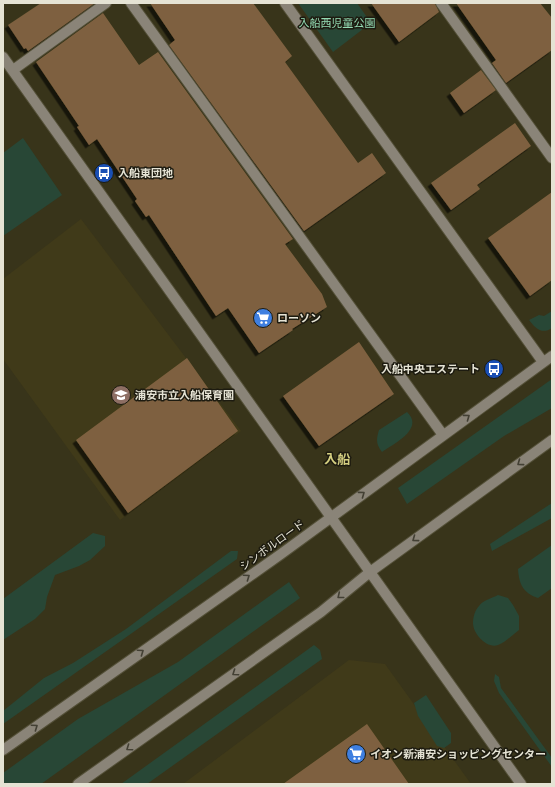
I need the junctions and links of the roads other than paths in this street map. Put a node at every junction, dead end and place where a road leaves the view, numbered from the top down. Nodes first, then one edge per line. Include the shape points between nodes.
1 (106, 3) edge
2 (132, 3) edge
3 (285, 3) edge
4 (441, 3) edge
5 (3, 57) edge
6 (12, 70) junction
7 (552, 158) edge
8 (552, 356) edge
9 (543, 362) junction
10 (443, 434) junction
11 (552, 440) edge
12 (331, 517) junction
13 (370, 572) junction
14 (3, 750) edge
15 (78, 784) edge
16 (521, 784) edge

1 - 6 street
2 - 10 street
3 - 9 street
4 - 7 street
5 - 6 street
6 - 12 street
8 - 9 street, シンボルロード
10 -> 9 street, シンボルロード
12 -> 10 street, シンボルロード
11 -> 13 street
12 - 13 street
14 -> 12 street, シンボルロード
13 -> 15 street via 321,612
13 - 16 street

